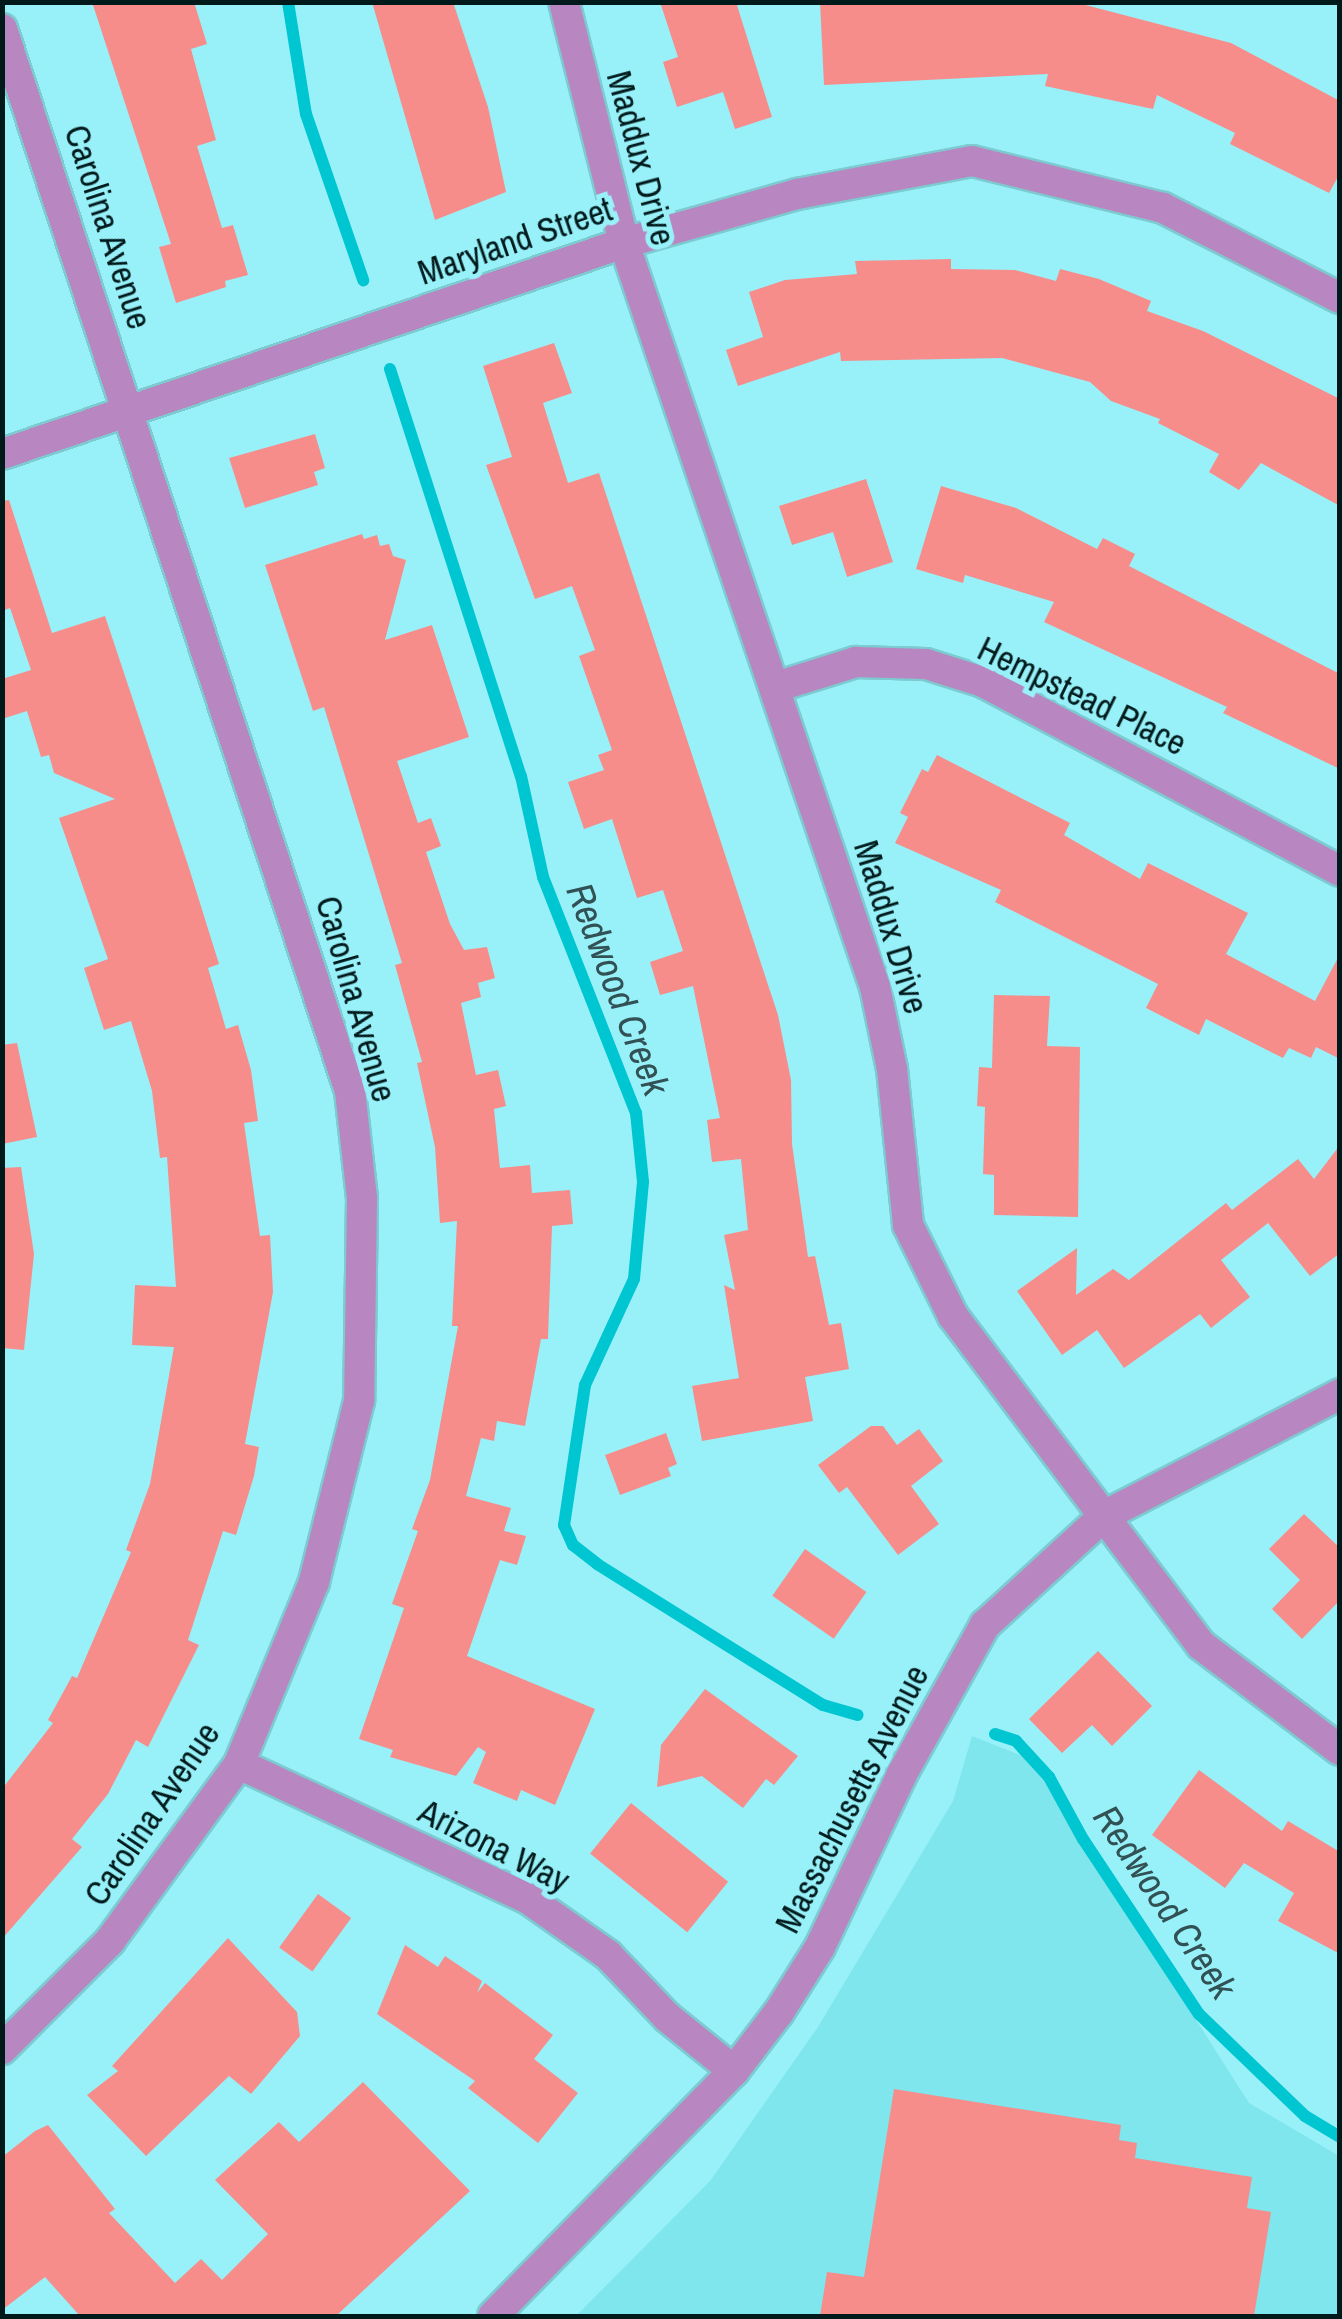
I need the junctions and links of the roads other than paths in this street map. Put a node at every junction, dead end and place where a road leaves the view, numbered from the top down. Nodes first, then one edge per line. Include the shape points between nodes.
1 (564, 2) edge
2 (2, 29) edge
3 (624, 242) junction
4 (1340, 298) edge
5 (132, 414) junction
6 (2, 454) edge
7 (776, 687) junction
8 (1340, 871) edge
9 (1340, 1394) edge
10 (1104, 1516) junction
11 (1340, 1750) edge
12 (239, 1764) junction
13 (2, 2049) edge
14 (734, 2072) junction
15 (493, 2316) edge

1 - 3 street, Maddux Drive
2 - 5 street, Carolina Avenue
3 - 4 street, Maryland Street via 797,194 972,161 1163,208
3 - 5 street, Maryland Street
3 - 7 street, Maddux Drive
5 - 6 street, Maryland Street
5 - 12 street, Carolina Avenue via 350,1091 362,1198 360,1401 314,1582
7 - 8 street, Hempstead Place via 856,662 926,664 983,682
7 - 10 street, Maddux Drive via 875,987 892,1069 908,1224 953,1316
9 - 10 street, Massachusetts Avenue
10 - 11 street, Maddux Drive via 1201,1645
10 - 14 street, Massachusetts Avenue via 985,1626 902,1774 820,1947
12 - 13 street, Carolina Avenue via 110,1941
12 - 14 street, Arizona Way via 527,1898 608,1955 667,2017
14 - 15 street, Massachusetts Avenue

